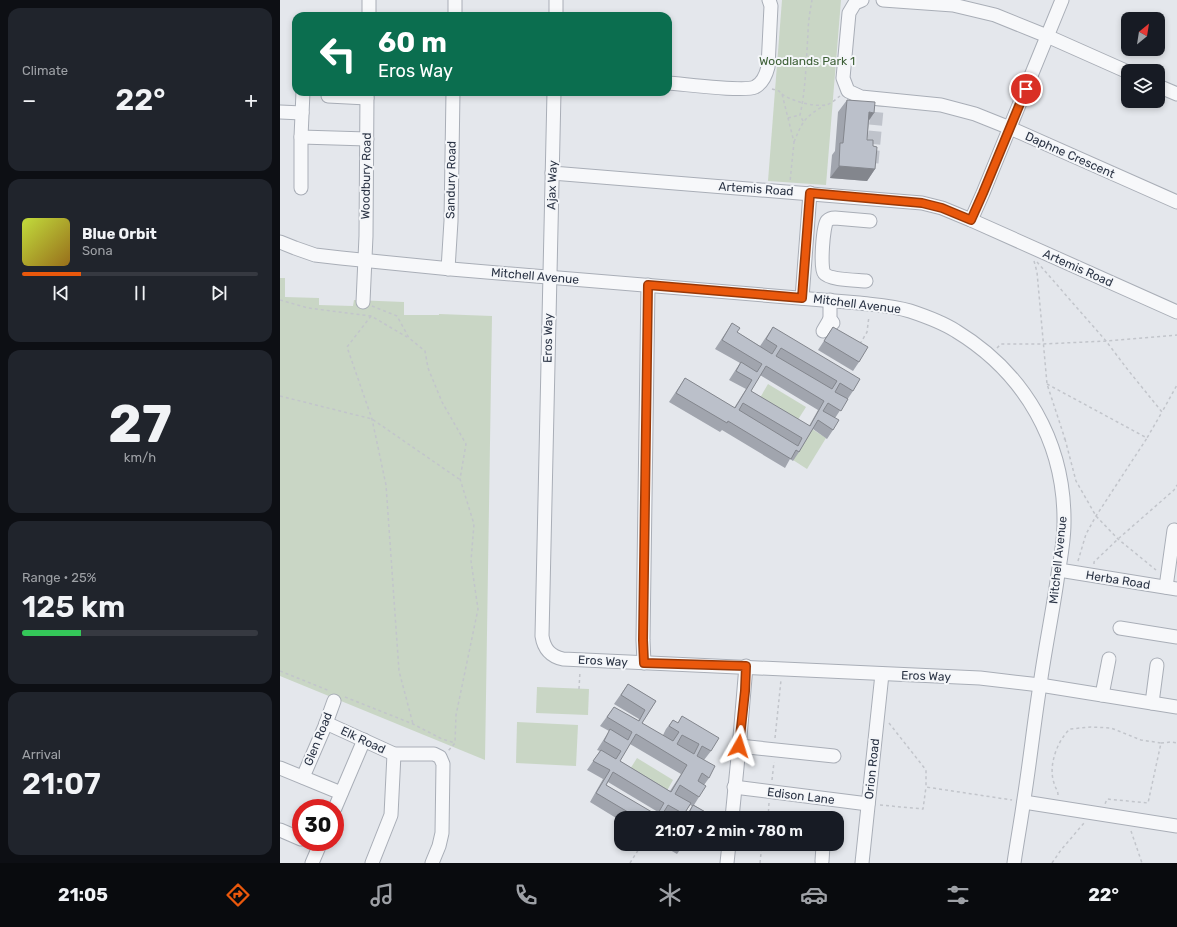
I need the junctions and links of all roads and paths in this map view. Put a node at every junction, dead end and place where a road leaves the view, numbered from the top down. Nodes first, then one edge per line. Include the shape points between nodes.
1 (369, 0) edge
2 (455, 0) edge
3 (556, 0) edge
4 (769, 0) edge
5 (812, 0) edge
6 (862, 0) edge
7 (883, 0) edge
8 (1062, 0) edge
9 (369, 12) edge
10 (454, 12) edge
11 (556, 12) edge
12 (1047, 36) junction
13 (1121, 69) edge
14 (672, 83) edge
15 (772, 89) dead end
16 (1165, 89) edge
17 (782, 94) junction
18 (1177, 94) edge
19 (303, 96) edge
20 (367, 96) edge
21 (453, 96) edge
22 (554, 96) edge
23 (803, 102) junction
24 (830, 103) dead end
25 (825, 105) junction
26 (280, 112) edge
27 (302, 113) junction
28 (800, 115) junction
29 (788, 118) junction
30 (803, 121) junction
31 (1010, 128) junction
32 (301, 137) junction
33 (367, 139) junction
34 (794, 142) junction
35 (552, 173) junction
36 (790, 183) dead end
37 (301, 188) dead end
38 (810, 193) junction
39 (1177, 202) edge
40 (971, 220) junction
41 (870, 221) dead end
42 (280, 242) edge
43 (806, 244) junction
44 (823, 245) junction
45 (365, 260) junction
46 (448, 269) junction
47 (549, 277) junction
48 (866, 281) dead end
49 (648, 285) junction
50 (802, 298) junction
51 (280, 300) edge
52 (830, 300) junction
53 (363, 302) joint
54 (870, 304) junction
55 (1177, 312) edge
56 (371, 316) junction
57 (829, 324) dead end
58 (1177, 335) edge
59 (409, 338) junction
60 (1106, 341) junction
61 (1043, 344) junction
62 (859, 345) edge
63 (991, 356) junction
64 (1047, 384) junction
65 (1177, 385) edge
66 (280, 396) edge
67 (1162, 412) junction
68 (372, 419) junction
69 (1147, 438) junction
70 (1065, 439) junction
71 (1050, 442) junction
72 (460, 479) junction
73 (1177, 485) edge
74 (1096, 516) junction
75 (1174, 530) dead end
76 (1118, 539) junction
77 (1059, 570) junction
78 (1074, 573) junction
79 (1093, 576) junction
80 (1170, 584) edge
81 (1120, 628) dead end
82 (1177, 637) edge
83 (1109, 659) dead end
84 (580, 660) junction
85 (644, 663) junction
86 (1157, 665) dead end
87 (746, 666) junction
88 (280, 671) edge
89 (882, 674) junction
90 (1040, 685) junction
91 (579, 689) dead end
92 (1102, 695) junction
93 (335, 696) junction
94 (1152, 703) junction
95 (1177, 707) edge
96 (877, 716) junction
97 (326, 723) junction
98 (413, 724) junction
99 (737, 739) junction
100 (364, 740) junction
101 (455, 743) junction
102 (1161, 743) junction
103 (1177, 743) edge
104 (394, 754) junction
105 (834, 756) dead end
106 (442, 761) junction
107 (280, 768) edge
108 (303, 777) junction
109 (734, 787) junction
110 (926, 787) junction
111 (341, 793) junction
112 (339, 799) edge
113 (1020, 801) junction
114 (868, 804) junction
115 (1056, 807) junction
116 (732, 811) edge
117 (1093, 813) junction
118 (1128, 818) junction
119 (1177, 826) edge
120 (280, 830) edge
121 (292, 835) edge
122 (315, 851) edge
123 (638, 851) edge
124 (728, 851) edge
125 (761, 851) edge
126 (822, 851) edge
127 (822, 861) dead end
128 (312, 863) edge
129 (372, 863) edge
130 (432, 863) edge
131 (630, 863) edge
132 (727, 863) edge
133 (760, 863) edge
134 (862, 863) edge
135 (1014, 863) edge
136 (1052, 863) edge
137 (1142, 863) edge

1 - 9 street
2 - 10 street
3 - 11 street
4 - 14 street via 771,6 768,66 760,84 747,89
5 - 23 path
6 - 31 street, Daphne Crescent via 855,3 849,13 843,78 848,91 861,97 941,105 975,114
7 - 12 street via 953,5 995,15
8 - 12 street
12 - 13 street
12 - 31 street
15 - 17 path
16 - 18 street
17 - 23 path
17 - 29 path
19 - 27 street
20 - 33 street, Woodbury Road
21 - 46 street, Sandury Road
22 - 35 street, Ajax Way
23 - 25 path
23 - 28 path
24 - 25 path
25 - 30 path
26 - 27 street
27 - 32 street
28 - 29 path
28 - 30 path
29 - 34 path
30 - 34 path
31 - 39 street, Daphne Crescent
31 - 40 street
32 - 33 street
32 - 37 street
33 - 45 street, Woodbury Road
34 - 36 path
35 - 38 street, Artemis Road
35 - 47 street, Ajax Way
38 - 40 street, Artemis Road via 922,203
38 - 43 street
40 - 55 street, Artemis Road
41 - 44 street via 831,218 825,225
42 - 45 street, Mitchell Avenue via 315,255
43 - 44 street
43 - 50 street
44 - 48 street via 824,274
45 - 46 street, Mitchell Avenue
45 - 53 street, Woodbury Road
46 - 47 street, Mitchell Avenue
47 - 49 street, Mitchell Avenue
47 - 84 street, Eros Way via 542,636 544,647 554,656
49 - 50 street, Mitchell Avenue
49 - 85 street
50 - 52 street, Mitchell Avenue
51 - 56 path via 308,308
52 - 54 street, Mitchell Avenue
52 - 57 street
53 - 59 path via 397,316
54 - 62 path via 867,332
54 - 63 street, Mitchell Avenue via 907,310 942,324 957,331
56 - 59 path
56 - 68 path via 347,347
58 - 60 path
59 - 72 path via 425,352 428,368 442,402 466,444
60 - 61 path
60 - 61 path via 1034,258
60 - 67 path
61 - 63 path via 1001,344
61 - 64 path
63 - 71 street, Mitchell Avenue via 1022,390 1042,421
64 - 69 path
64 - 70 path
65 - 67 path
66 - 68 path
67 - 69 path
68 - 72 path
68 - 98 path via 386,485 399,671
69 - 74 path
70 - 71 path
70 - 74 path via 1076,481
71 - 77 street, Mitchell Avenue via 1059,471 1063,498 1064,526
72 - 101 path via 474,524 471,561 478,609 456,715
73 - 76 path
74 - 76 path
74 - 78 path via 1086,534
75 - 80 street
76 - 79 path via 1094,562
76 - 80 path via 1162,574
77 - 78 street, Herba Road
77 - 90 street, Mitchell Avenue
78 - 79 street, Herba Road
79 - 80 street, Herba Road
81 - 82 street
83 - 92 street
84 - 85 street, Eros Way
84 - 91 path
85 - 87 street, Eros Way
86 - 94 street
87 - 89 street, Eros Way
87 - 99 street
88 - 93 path
89 - 90 street, Eros Way via 980,678
89 - 96 street, Orion Road
90 - 92 street, Eros Way
90 - 113 street, Mitchell Avenue
92 - 94 street, Eros Way
93 - 97 street, Glen Road
93 - 98 path
94 - 95 street, Eros Way
96 - 110 path via 886,719 926,770
96 - 114 street, Orion Road
97 - 100 street, Elk Road
97 - 108 street, Glen Road
98 - 101 path
99 - 105 street
99 - 109 street
100 - 104 street, Elk Road
100 - 111 street
101 - 106 path
102 - 103 path
102 - 115 path via 1141,740 1111,728 1070,729 1061,741 1053,761 1054,784 1058,792
102 - 117 path via 1148,803 1107,799 1104,809
104 - 106 street, Elk Road via 434,754
104 - 129 street via 391,815
106 - 130 street via 442,833
107 - 108 street
108 - 111 street
109 - 114 street, Edison Lane
109 - 116 street
110 - 113 path
110 - 114 path via 923,809
111 - 112 street
113 - 115 street
113 - 135 street, Mitchell Avenue
114 - 134 street, Orion Road
115 - 117 street
117 - 118 street
117 - 136 path
118 - 119 street
118 - 137 path
120 - 121 street
122 - 128 street
123 - 131 path
124 - 132 street
125 - 133 path
126 - 127 street

